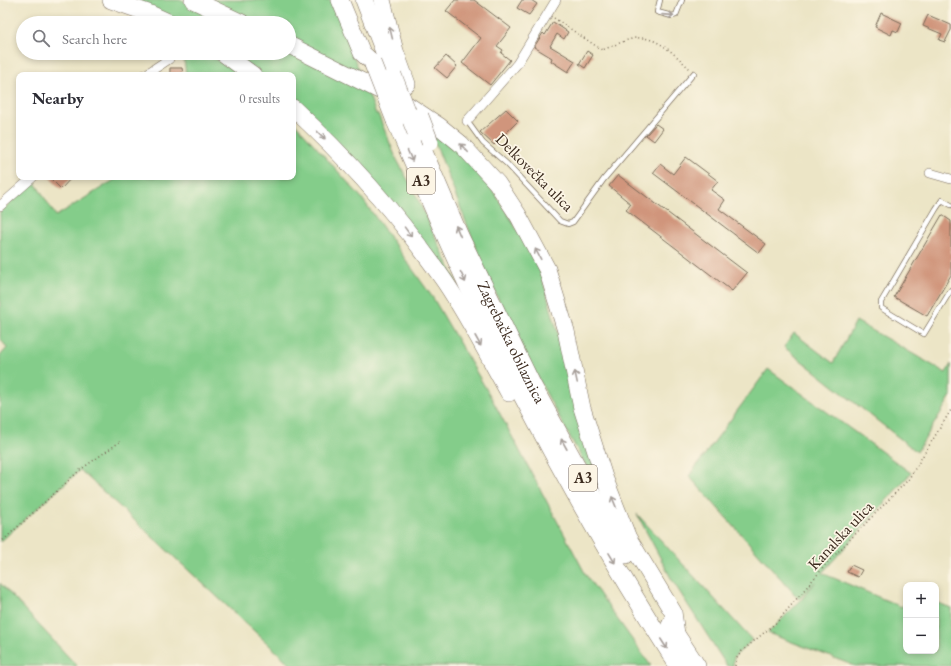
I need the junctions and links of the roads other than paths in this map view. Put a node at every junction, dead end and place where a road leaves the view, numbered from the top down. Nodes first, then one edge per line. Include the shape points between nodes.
1 (110, 0) edge
2 (193, 0) edge
3 (340, 0) edge
4 (349, 0) edge
5 (364, 0) edge
6 (382, 0) edge
7 (556, 0) edge
8 (660, 0) edge
9 (682, 0) edge
10 (155, 16) edge
11 (227, 16) edge
12 (296, 48) edge
13 (167, 60) edge
14 (233, 60) edge
15 (372, 62) junction
16 (149, 72) edge
17 (249, 72) edge
18 (694, 73) road end
19 (296, 111) edge
20 (467, 121) joint
21 (423, 137) junction
22 (930, 173) dead end
23 (951, 179) edge
24 (30, 180) edge
25 (951, 205) edge
26 (0, 206) edge
27 (951, 290) edge
28 (585, 512) junction
29 (676, 634) junction
30 (678, 666) edge
31 (697, 666) edge

1 - 10 highway
2 - 11 highway
3 - 15 highway via 362,53
4 - 15 highway, Zagrebačka obilaznica / A3
5 - 21 highway, Zagrebačka obilaznica / A3, bridge via 393,74
21 -> 6 highway, bridge via 395,51
7 - 20 street, Delkovečka ulica via 516,64
8 -> 9 lane via 657,12 672,16 676,14
29 -> 12 highway via 673,612 628,538 604,477 582,408 566,331 547,269 518,215 496,183 461,144 439,126 403,102
13 - 16 street
14 - 17 highway
15 -> 28 highway, Zagrebačka obilaznica / A3, bridge via 395,120 495,344
18 - 20 lane, Delkovečka ulica via 604,179 574,222 568,224 560,221
19 -> 28 highway via 380,197 445,283 566,498
29 -> 21 highway, Zagrebačka obilaznica / A3 via 618,541 532,384 460,236 430,165
22 - 23 street
24 - 26 street
25 - 27 lane via 942,200 881,302 882,308 924,334
28 -> 30 highway, Zagrebačka obilaznica / A3
29 - 31 highway, Zagrebačka obilaznica / A3

